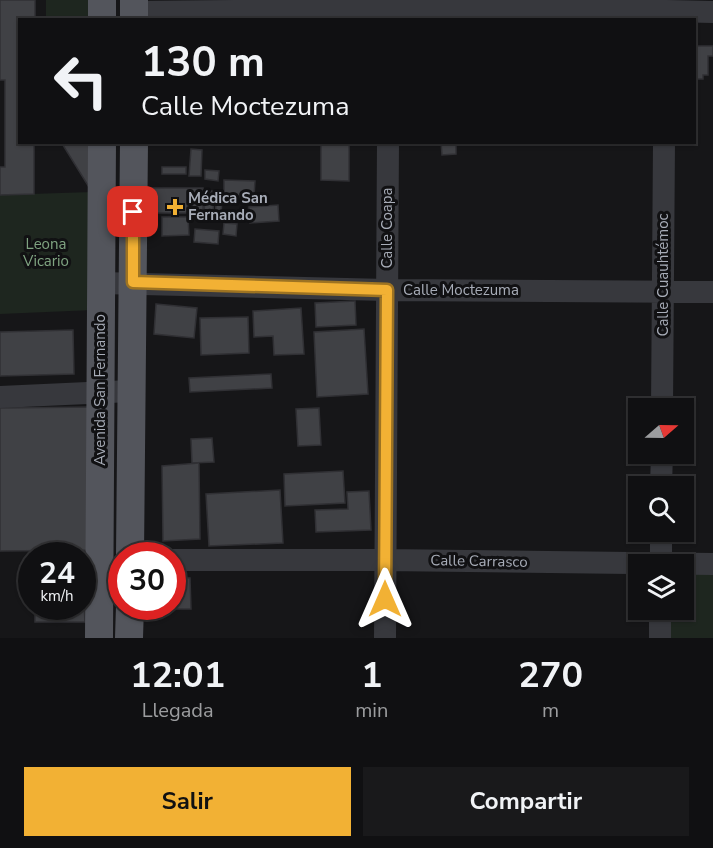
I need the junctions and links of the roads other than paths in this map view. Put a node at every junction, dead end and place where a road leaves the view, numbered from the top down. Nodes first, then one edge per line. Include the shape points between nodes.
1 (102, 0) edge
2 (388, 10) edge
3 (665, 10) edge
4 (134, 11) edge
5 (713, 12) edge
6 (102, 18) edge
7 (102, 144) edge
8 (134, 144) edge
9 (388, 144) edge
10 (664, 144) edge
11 (133, 282) junction
12 (102, 283) junction
13 (387, 290) junction
14 (663, 292) junction
15 (713, 292) edge
16 (131, 391) junction
17 (100, 392) junction
18 (0, 397) edge
19 (662, 398) edge
20 (130, 542) edge
21 (186, 560) edge
22 (386, 560) junction
23 (628, 564) edge
24 (694, 564) edge
25 (713, 564) edge
26 (129, 620) edge
27 (660, 620) edge
28 (99, 638) edge
29 (129, 638) edge
30 (385, 638) edge
31 (660, 638) edge

1 - 6 main road
2 - 3 street
2 - 4 street
3 - 5 street
7 - 12 main road, Avenida San Fernando
8 - 11 main road, Avenida San Fernando
9 - 13 street, Calle Coapa
10 - 14 street, Calle Cuauhtémoc
11 - 12 street, Calle Moctezuma
11 - 13 street, Calle Moctezuma
11 - 16 main road, Avenida San Fernando
12 - 17 main road, Avenida San Fernando
13 - 14 street, Calle Moctezuma
13 - 22 street, Calle Coapa
14 - 15 street, Calle Moctezuma
14 - 19 street, Calle Cuauhtémoc
16 - 17 street
16 - 20 main road, Avenida San Fernando
17 - 18 street
17 - 28 main road, Avenida San Fernando
21 - 22 street, Calle Carrasco
22 - 23 street, Calle Carrasco
22 - 30 street, Calle Coapa
24 - 25 street, Calle Carrasco
26 - 29 main road
27 - 31 street

